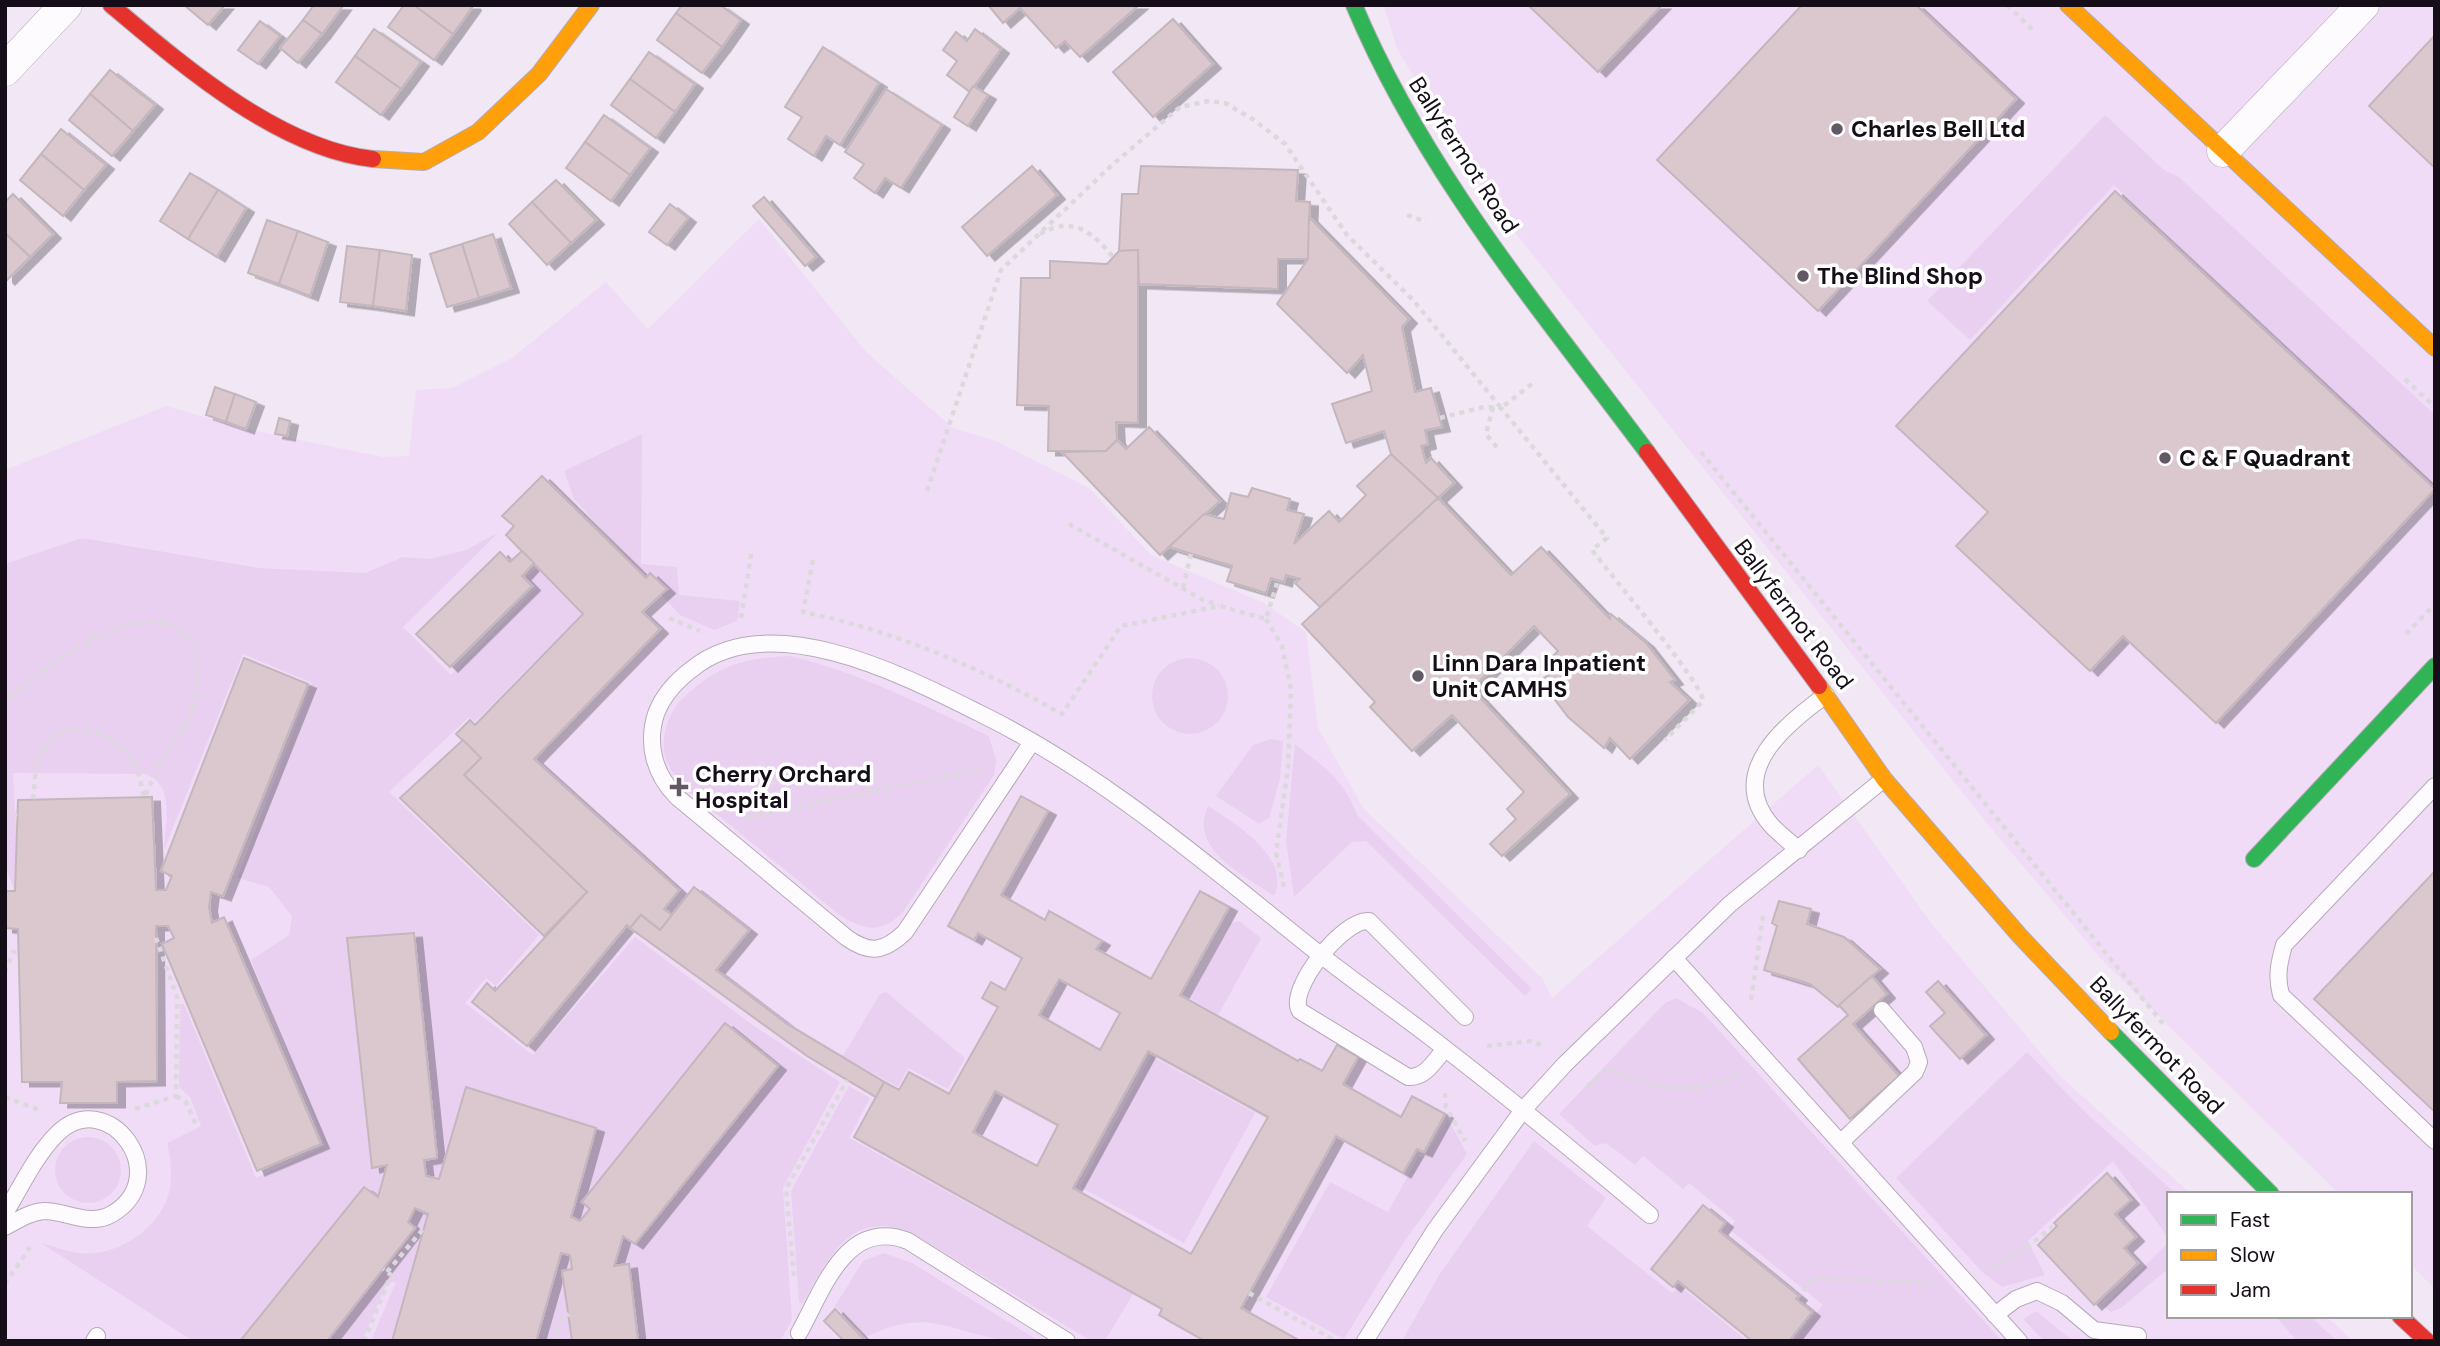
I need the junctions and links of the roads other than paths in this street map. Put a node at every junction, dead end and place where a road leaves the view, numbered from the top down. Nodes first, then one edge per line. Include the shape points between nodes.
1 (66, 5) edge
2 (111, 5) edge
3 (591, 5) edge
4 (1354, 5) edge
5 (2068, 5) edge
6 (2363, 5) edge
7 (5, 70) edge
8 (2223, 151) junction
9 (2435, 348) edge
10 (2435, 666) edge
11 (1826, 695) junction
12 (1032, 742) junction
13 (1884, 779) junction
14 (2435, 786) edge
15 (1799, 850) junction
16 (2253, 859) dead end
17 (1321, 955) junction
18 (1674, 958) junction
19 (1882, 1010) dead end
20 (1465, 1017) dead end
21 (1445, 1049) junction
22 (1523, 1110) junction
23 (1841, 1142) junction
24 (2435, 1142) edge
25 (2269, 1192) edge
26 (5, 1213) edge
27 (1650, 1215) dead end
28 (5, 1227) edge
29 (1995, 1315) junction
30 (2402, 1318) edge
31 (2138, 1336) dead end
32 (801, 1338) edge
33 (1067, 1341) edge
34 (1365, 1341) edge
35 (2018, 1341) edge
36 (2427, 1341) edge

1 - 7 street
2 - 3 main road via 162,48 272,122 335,152 373,162 425,162 472,137 514,106
4 - 11 main road, Ballyfermot Road via 1377,60 1461,201
5 - 8 main road
6 - 8 street
8 - 9 main road
10 - 16 main road
11 - 13 main road, Ballyfermot Road
11 - 15 lane via 1786,724 1763,757 1757,777 1763,813
12 - 12 lane via 881,669 825,651 774,643 721,651 678,679 664,697 652,732 655,764 663,783 862,948 893,944 905,933
12 - 17 lane via 1146,817
13 - 15 lane
13 - 25 main road, Ballyfermot Road via 2019,935
14 - 24 lane via 2284,945 2277,982 2281,995
15 - 18 lane via 1730,904
17 - 20 lane via 1354,923 1369,921
17 - 21 lane
17 - 21 lane via 1297,996 1300,1011 1408,1077 1424,1073
18 - 22 lane
18 - 23 lane
19 - 23 lane via 1914,1047 1919,1062
21 - 22 lane
22 - 27 lane
22 - 34 lane via 1434,1230
23 - 29 lane
26 - 28 lane via 46,1148 70,1125 105,1123 117,1128 133,1147 137,1177 113,1213 97,1219 45,1211
29 - 31 lane via 2016,1298 2037,1291 2062,1303 2094,1330
29 - 35 lane
30 - 36 main road
32 - 33 lane via 844,1255 872,1236 892,1234

